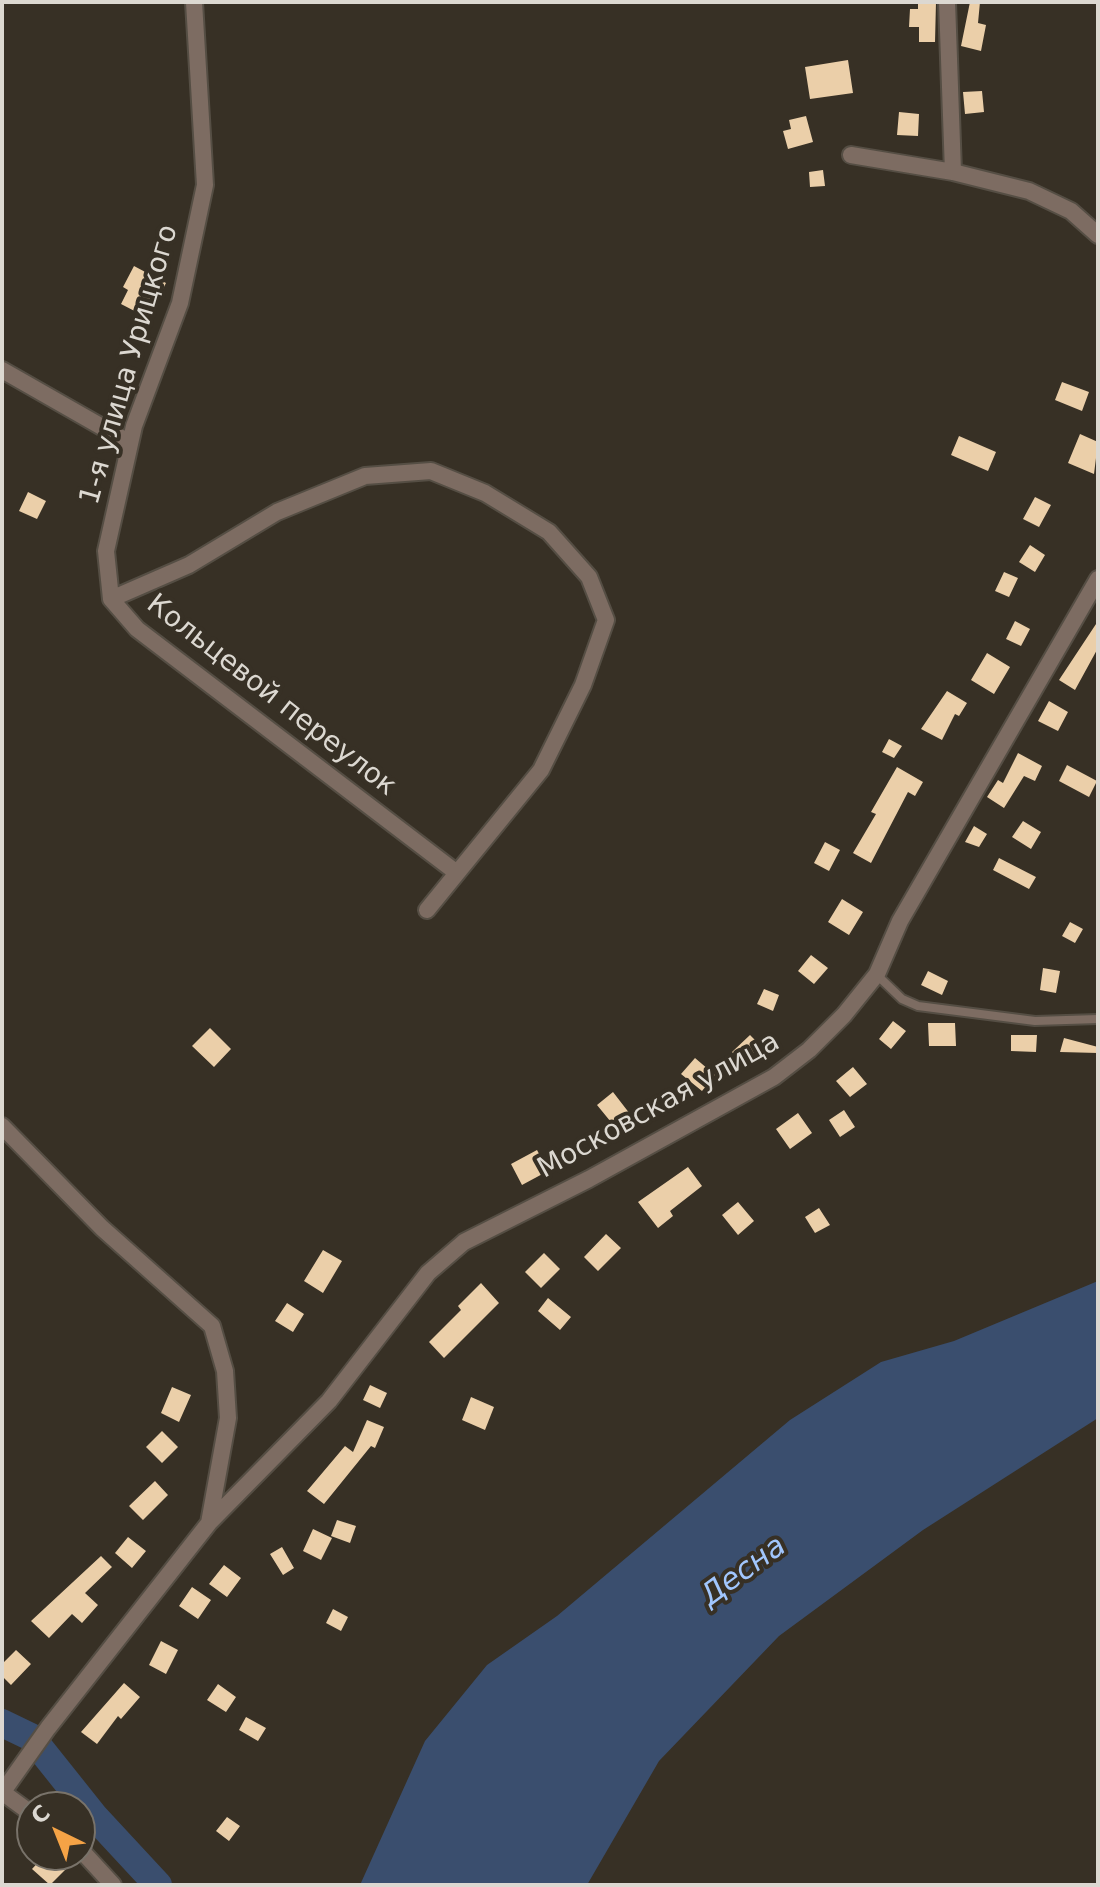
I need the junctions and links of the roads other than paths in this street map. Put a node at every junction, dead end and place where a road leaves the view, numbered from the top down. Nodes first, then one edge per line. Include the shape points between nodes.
1 (194, 2) edge
2 (947, 2) edge
3 (851, 155) dead end
4 (953, 172) junction
5 (1098, 235) edge
6 (2, 370) edge
7 (130, 443) junction
8 (1098, 579) edge
9 (111, 599) junction
10 (457, 873) junction
11 (427, 910) dead end
12 (877, 974) junction
13 (1098, 1019) edge
14 (2, 1126) edge
15 (209, 1523) junction
16 (2, 1793) edge
17 (96, 1866) edge
18 (113, 1885) edge

1 - 7 street, 1-я улица Урицкого via 205,185 180,303
2 - 4 street
3 - 4 street
4 - 5 street via 1029,191 1071,211
6 - 7 street
7 - 9 street, 1-я улица Урицкого via 106,551
8 - 12 street, Московская улица via 900,921
9 - 10 street, Кольцевой переулок via 137,629
9 - 10 street, Кольцевой переулок via 189,565 277,512 365,476 431,471 485,493 549,532 589,577 606,620 583,685 541,770
10 - 11 street, Кольцевой переулок
12 - 13 lane via 902,999 918,1006 1035,1021
12 - 15 street, Московская улица via 809,1050 774,1077 464,1242 409,1294 329,1401
14 - 15 street via 102,1228 212,1326 225,1371 228,1418
15 - 16 street, Московская улица
17 - 18 street

